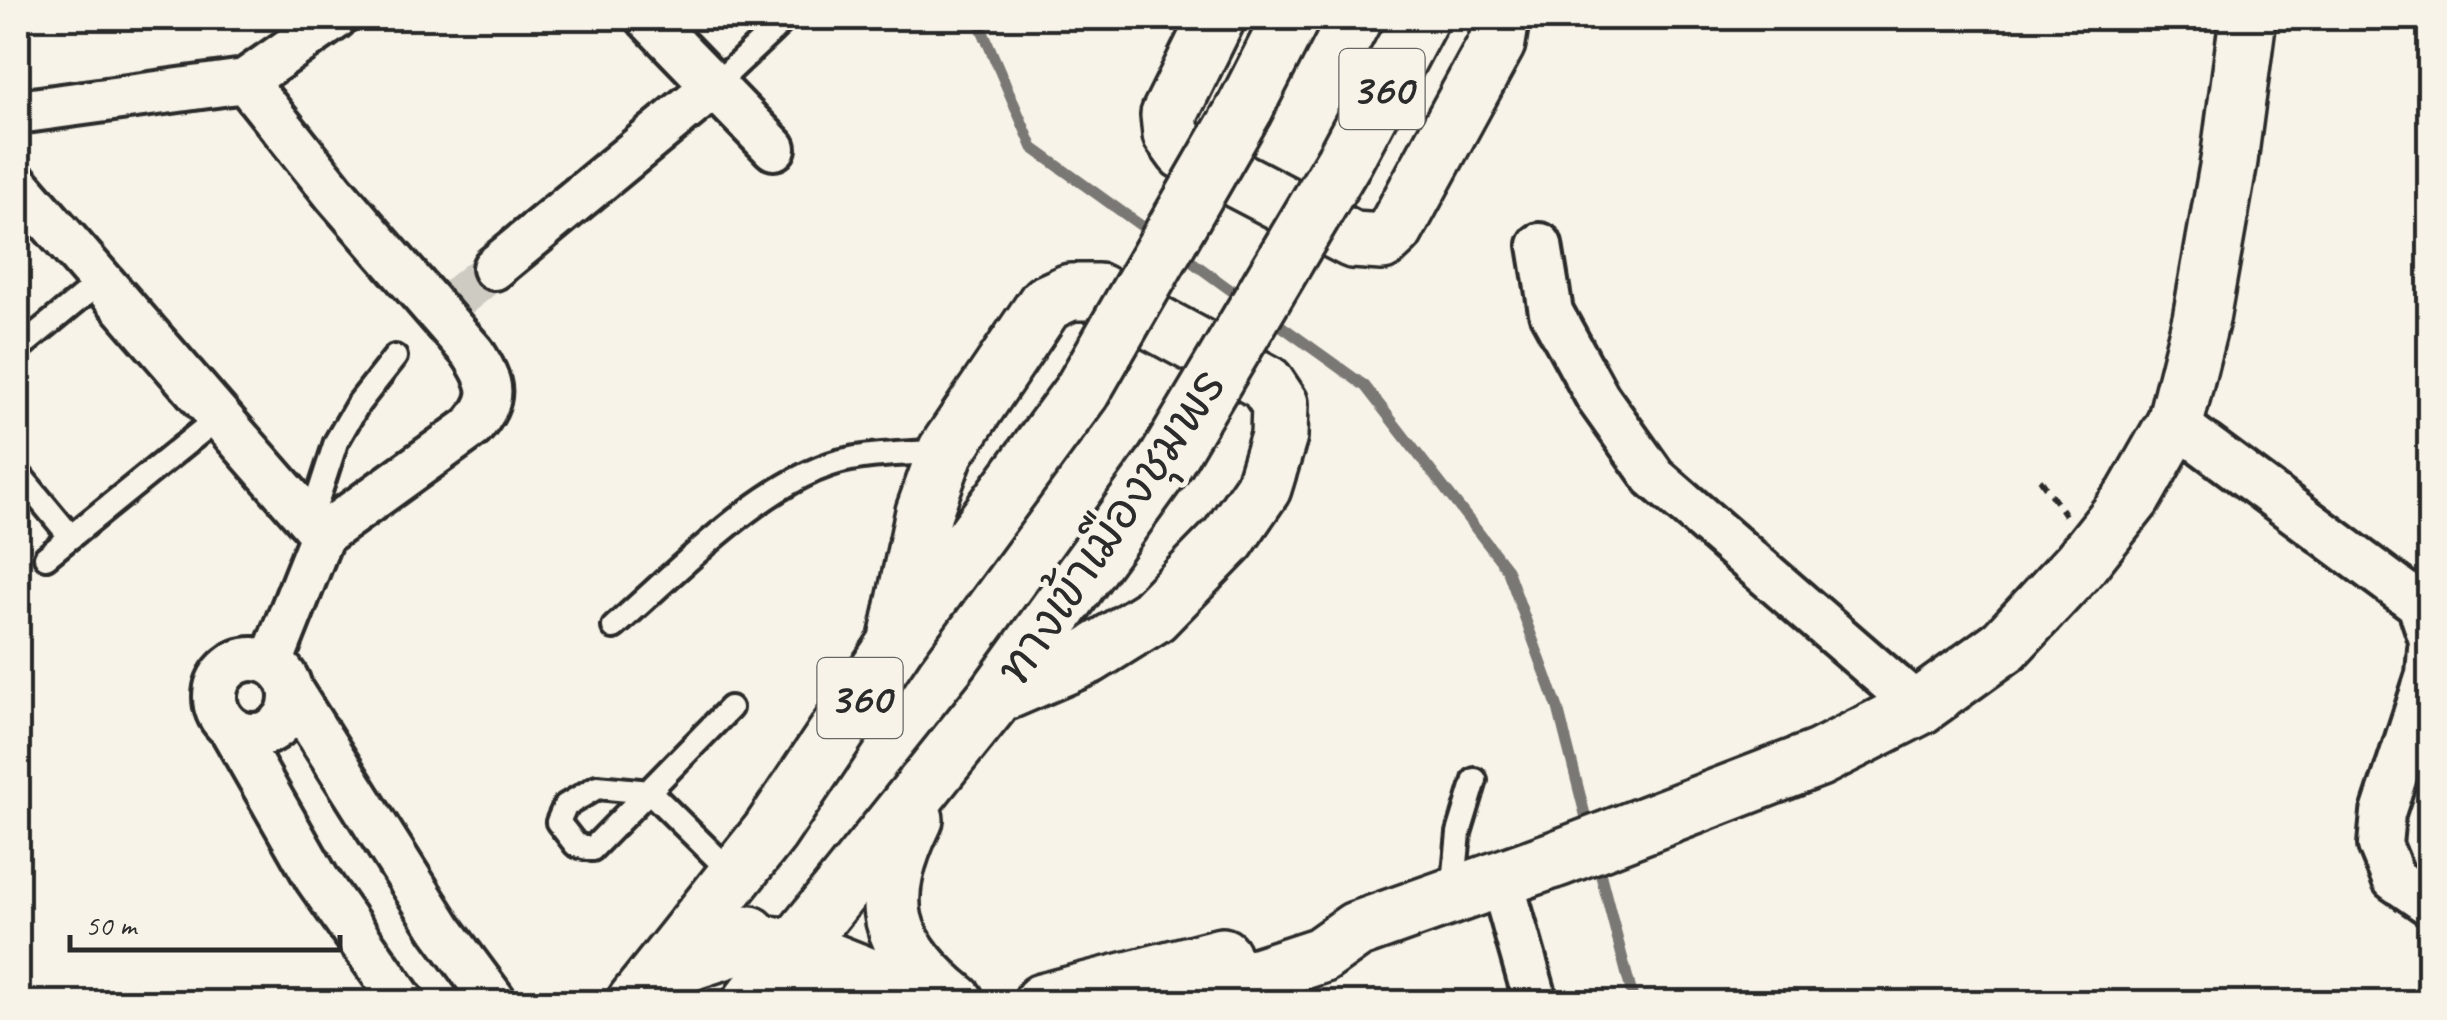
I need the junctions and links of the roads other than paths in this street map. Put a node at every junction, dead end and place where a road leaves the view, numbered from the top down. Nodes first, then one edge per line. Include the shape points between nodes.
1 (335, 18) edge
2 (648, 18) edge
3 (786, 18) edge
4 (1217, 18) edge
5 (1291, 18) edge
6 (1420, 18) edge
7 (1501, 18) edge
8 (2248, 18) edge
9 (245, 80) junction
10 (714, 86) junction
11 (18, 112) edge
12 (774, 148) dead end
13 (18, 185) edge
14 (1540, 245) dead end
15 (494, 268) tunnel mouth
16 (101, 281) junction
17 (18, 348) edge
18 (395, 357) dead end
19 (219, 417) junction
20 (2175, 423) junction
21 (946, 451) junction
22 (18, 472) edge
23 (316, 528) junction
24 (71, 537) junction
25 (46, 557) dead end
26 (614, 627) dead end
27 (2430, 637) edge
28 (896, 644) junction
29 (2430, 649) edge
30 (281, 677) junction
31 (996, 696) junction
32 (1920, 707) junction
33 (730, 708) dead end
34 (232, 730) junction
35 (940, 767) junction
36 (1475, 780) dead end
37 (770, 832) junction
38 (735, 876) junction
39 (1477, 888) junction
40 (2430, 904) edge
41 (1356, 930) junction
42 (768, 966) edge
43 (639, 997) edge
44 (403, 1002) edge
45 (495, 1002) edge
46 (831, 1002) edge
47 (934, 1002) edge
48 (956, 1002) edge
49 (1042, 1002) edge
50 (1176, 1002) edge
51 (1536, 1002) edge

1 - 9 street
2 - 10 street
3 - 10 lane
4 - 7 main road via 1168,115 1184,152 1353,240 1382,242 1395,230 1496,43
5 - 28 main road, 360, bridge via 1082,390
6 - 31 main road, ทางเข้าเมืองชุมพร / 360, bridge via 1344,161 1166,460
8 - 20 main road via 2204,302
9 - 11 street
9 - 23 street via 334,194 448,305 489,382 486,411 472,427
10 - 12 street
10 - 15 street
13 - 16 street
14 - 32 street via 1550,312 1598,398 1654,477
16 - 17 lane
16 - 19 street
18 - 23 lane via 336,442
19 - 23 street
19 - 24 lane
20 - 27 street via 2419,604
20 - 32 main road via 2133,497 2080,564 2005,646
21 - 26 lane via 848,459 806,476 756,504
21 - 28 main road via 924,512
21 - 31 main road via 1046,303 1070,292 1098,292 1266,384 1280,404 1279,436 1263,488 1228,539 1153,616 1088,656
22 - 24 lane
23 - 30 street
24 - 25 lane
28 - 37 main road, 360
29 - 40 street via 2428,676 2382,813 2380,846 2394,879
30 - 34 street via 287,716 279,726 256,735
30 - 34 street via 260,660 236,663 219,679 217,712
30 - 45 street via 440,929
31 - 35 main road, ทางเข้าเมืองชุมพร / 360
32 - 39 main road via 1819,758
33 - 38 lane via 650,792
34 - 44 street via 318,880
35 - 42 main road, ทางเข้าเมืองชุมพร / 360
35 - 48 main road via 896,858 889,899 896,929 922,975
36 - 39 lane via 1459,834
37 - 38 main road, 360
37 - 42 main road via 748,904
38 - 43 main road, 360
39 - 41 main road
39 - 51 street
41 - 49 main road via 1316,930
41 - 50 main road via 1321,956
42 - 43 main road via 693,961
42 - 46 main road via 801,992
42 - 47 main road

